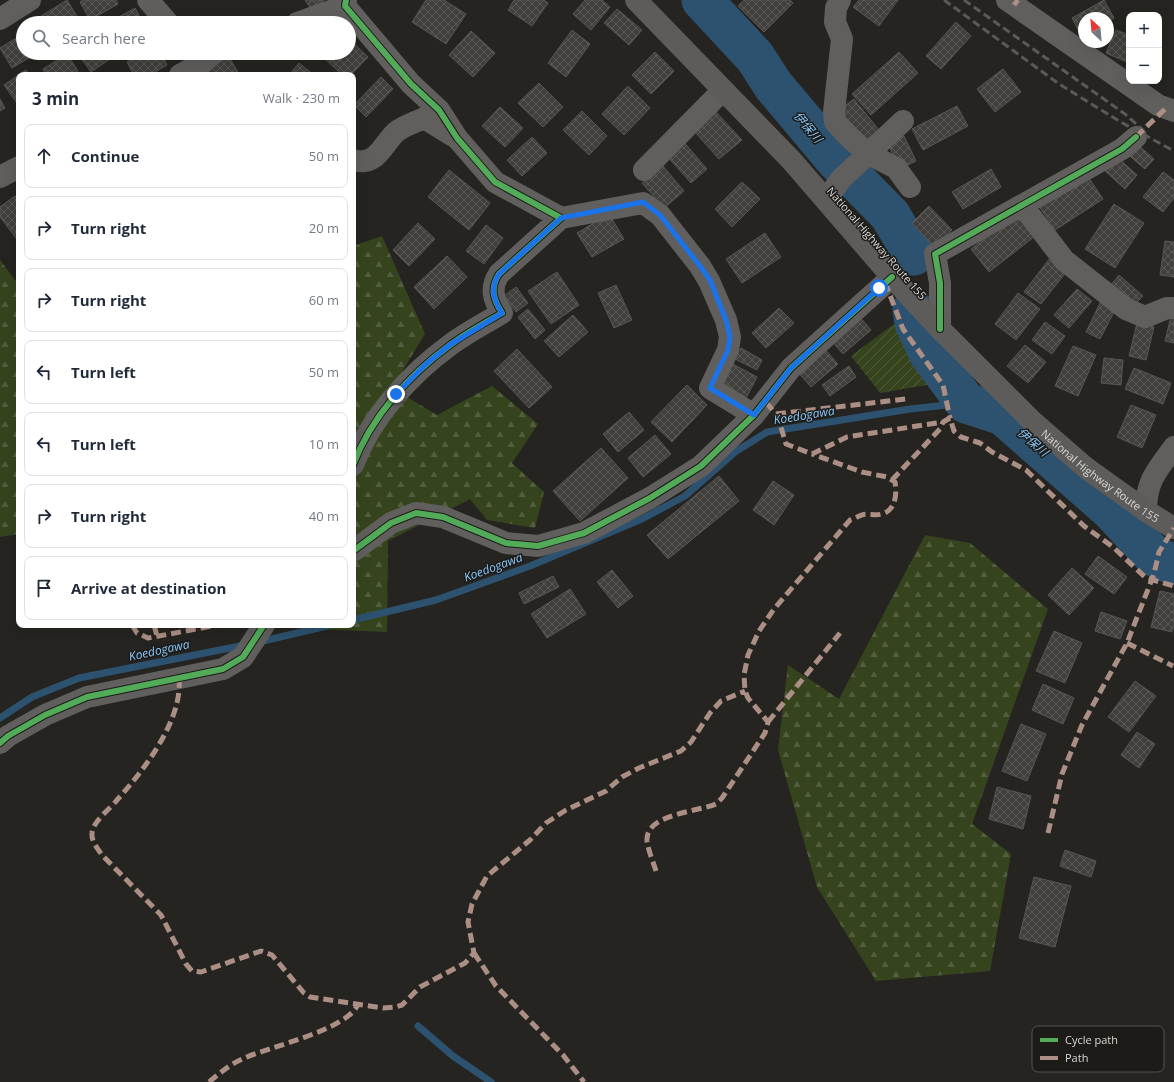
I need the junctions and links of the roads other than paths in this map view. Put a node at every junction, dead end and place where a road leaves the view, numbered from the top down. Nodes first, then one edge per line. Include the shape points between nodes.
1 (30, 0) edge
2 (148, 0) edge
3 (636, 0) edge
4 (840, 0) edge
5 (1007, 0) edge
6 (346, 3) edge
7 (162, 16) edge
8 (314, 16) edge
9 (0, 19) edge
10 (198, 60) edge
11 (184, 72) edge
12 (723, 90) junction
13 (1172, 103) edge
14 (903, 121) dead end
15 (1136, 137) dead end
16 (458, 138) junction
17 (356, 161) edge
18 (854, 166) junction
19 (644, 170) dead end
20 (910, 187) dead end
21 (826, 200) junction
22 (1022, 204) junction
23 (561, 218) junction
24 (892, 276) junction
25 (1174, 308) edge
26 (940, 328) junction
27 (754, 415) junction
28 (1174, 447) edge
29 (356, 456) edge
30 (1146, 511) junction
31 (1174, 528) edge
32 (356, 549) edge
33 (263, 628) edge
34 (0, 743) edge

1 - 9 street
2 - 7 street
3 - 12 highway, National Highway Route 155
4 - 18 street via 836,8 836,22 842,39 834,112 835,122
5 - 13 street via 1158,105
6 - 8 street
6 - 16 street via 411,84 439,110
10 - 11 street
12 - 19 street
12 - 21 highway, National Highway Route 155
14 - 18 street
15 - 22 street via 1122,149
16 - 17 street via 424,118 397,131 374,159
16 - 23 street via 495,182
18 - 20 street via 896,168
18 - 21 street
21 - 24 highway, National Highway Route 155
22 - 25 street via 1064,260 1126,308 1145,316
22 - 26 street via 935,254 940,283
23 - 27 street via 643,202 660,215 710,280 726,320 730,337 728,350 710,388
23 - 29 street via 499,274 494,283 493,294 495,303 502,313 451,344 412,378 396,394 360,445
24 - 26 highway, National Highway Route 155
24 - 27 street via 791,368
26 - 30 highway, National Highway Route 155 via 1032,421 1086,468
27 - 32 street via 701,466 650,498 584,533 538,546 506,543 442,517 416,513 391,523
28 - 30 street via 1154,475 1146,493
30 - 31 highway, National Highway Route 155
33 - 34 street via 243,657 223,668 87,697 46,715

